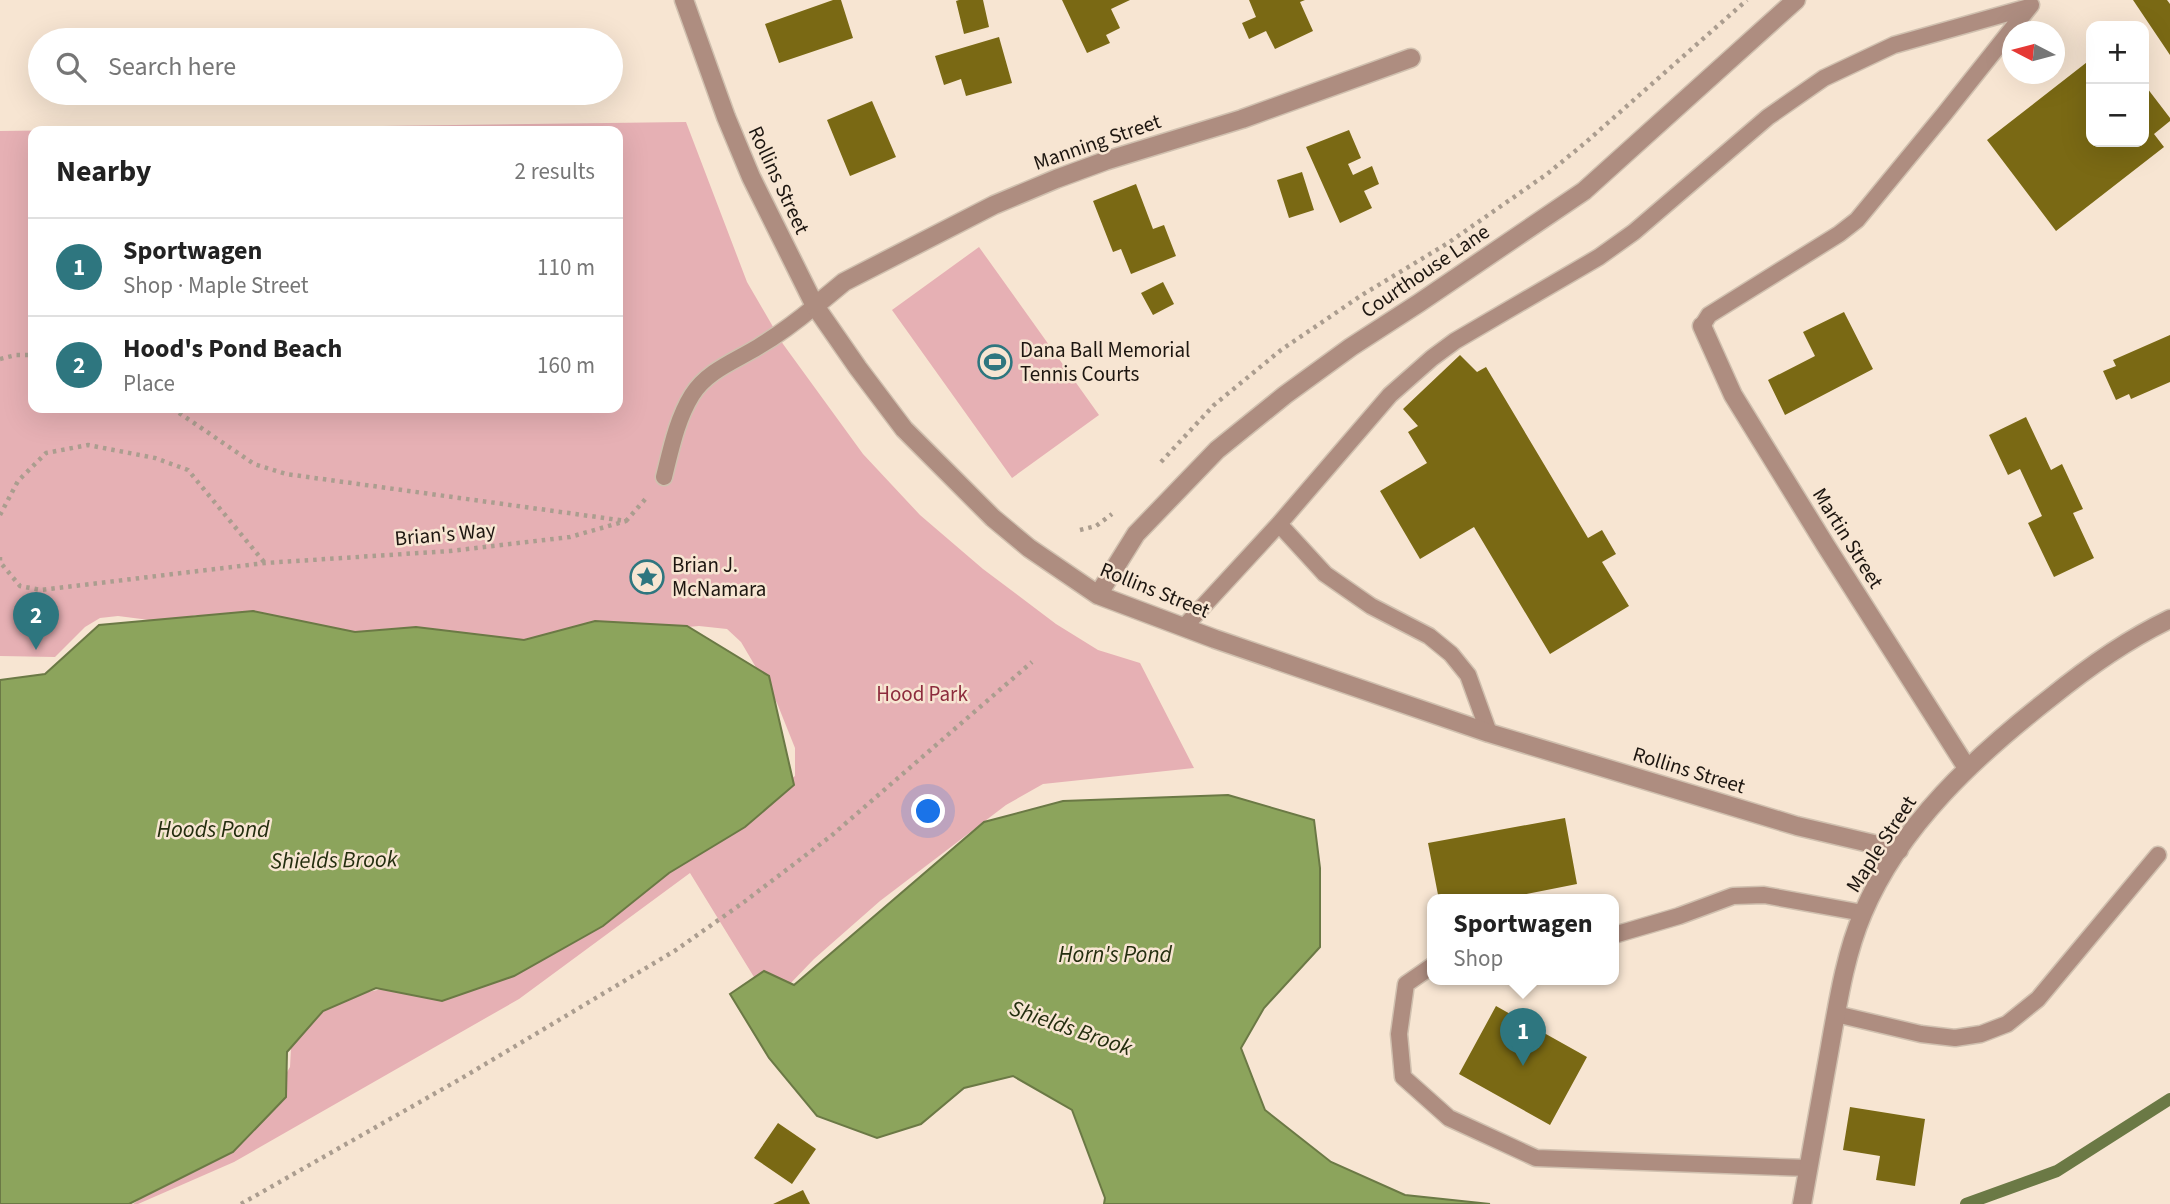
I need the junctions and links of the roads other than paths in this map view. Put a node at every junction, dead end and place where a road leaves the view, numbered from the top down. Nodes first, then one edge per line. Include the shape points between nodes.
1 (684, 0) edge
2 (1796, 0) edge
3 (2032, 4) edge
4 (1410, 58) dead end
5 (815, 306) junction
6 (1702, 326) joint
7 (664, 477) road end
8 (1279, 524) junction
9 (1098, 595) junction
10 (2170, 620) edge
11 (1184, 627) junction
12 (1489, 733) junction
13 (1966, 768) junction
14 (1899, 850) junction
15 (2158, 855) dead end
16 (1863, 913) junction
17 (1619, 934) edge
18 (1427, 969) edge
19 (1836, 1014) junction
20 (1808, 1168) junction
21 (1802, 1204) edge

1 - 5 street, Rollins Street via 751,177
2 - 9 street, Courthouse Lane via 1584,191 1351,347 1217,450 1136,534
3 - 6 lane via 1857,220 1709,315
3 - 8 lane via 1894,45 1824,78 1768,117 1599,257 1432,358 1390,395
4 - 5 street, Manning Street via 1056,179 994,205 844,282
5 - 7 lane via 712,373 693,393 677,426
5 - 9 street, Rollins Street via 904,429 950,476 1029,548
6 - 13 street, Martin Street via 1733,395
8 - 11 lane
8 - 12 lane via 1325,574 1451,654 1468,675
9 - 11 street, Rollins Street
10 - 13 street, Maple Street via 2088,668
11 - 12 street, Rollins Street
12 - 14 street, Rollins Street via 1797,826
13 - 14 street, Maple Street
14 - 16 street, Maple Street
15 - 19 lane via 2038,999 2007,1024 1955,1038
16 - 17 lane via 1764,895 1733,896
16 - 19 street, Maple Street via 1847,959
18 - 20 lane via 1406,984 1399,1034 1403,1077 1449,1118 1536,1158
19 - 20 street, Maple Street
20 - 21 street, Maple Street

